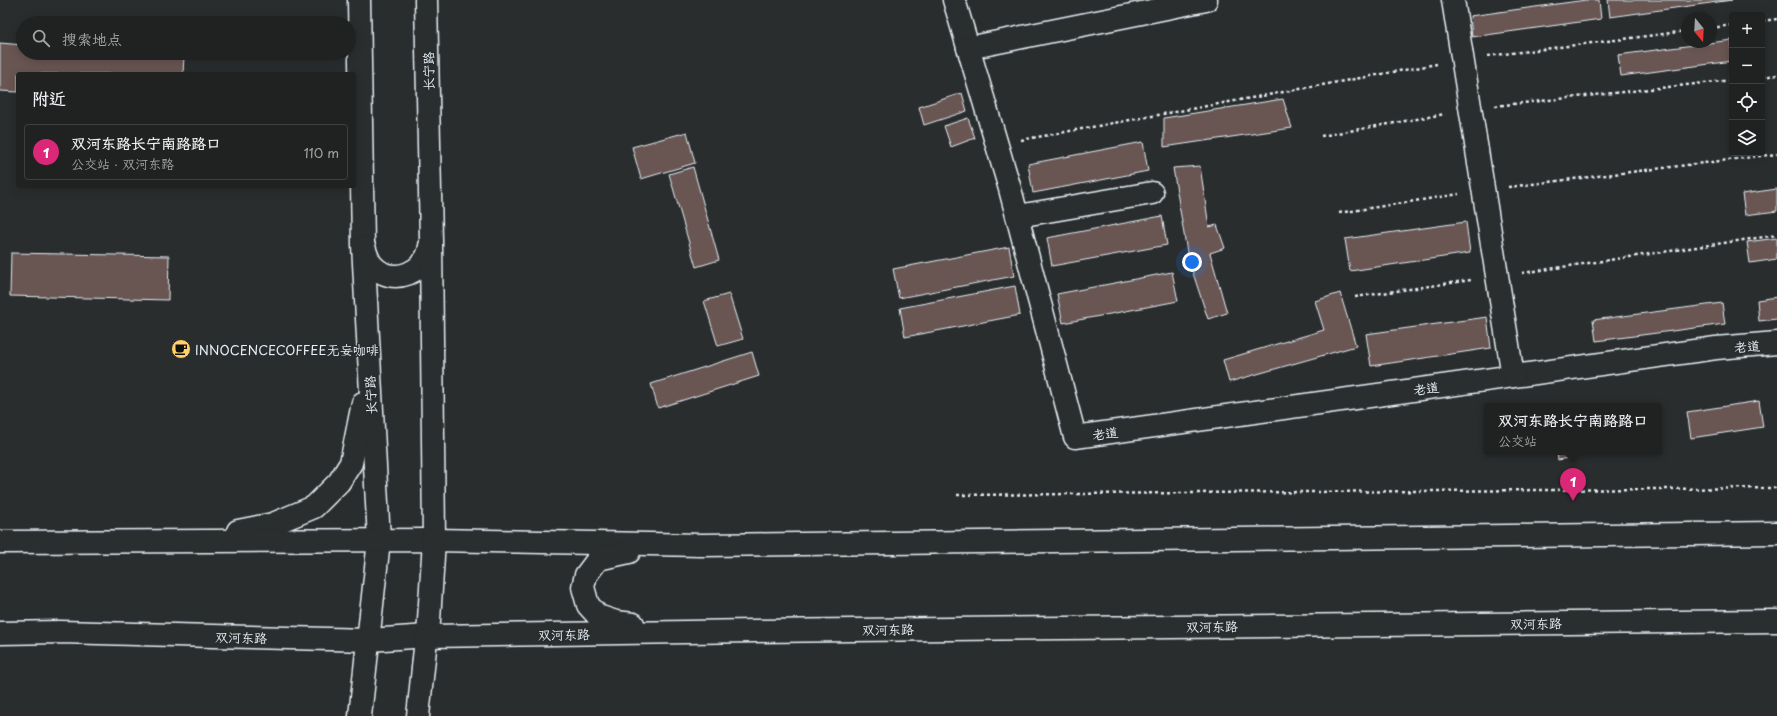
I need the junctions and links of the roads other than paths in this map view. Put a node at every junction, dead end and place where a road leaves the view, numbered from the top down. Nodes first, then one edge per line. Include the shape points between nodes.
1 (359, 0) edge
2 (426, 0) edge
3 (954, 0) edge
4 (1206, 0) edge
5 (1453, 0) edge
6 (968, 48) junction
7 (1152, 193) dead end
8 (1018, 216) junction
9 (431, 240) junction
10 (364, 245) junction
11 (1777, 343) edge
12 (369, 374) junction
13 (1513, 376) junction
14 (1777, 532) edge
15 (379, 540) junction
16 (434, 540) junction
17 (199, 541) junction
18 (0, 542) edge
19 (702, 545) junction
20 (1777, 620) edge
21 (703, 632) junction
22 (0, 633) edge
23 (428, 636) junction
24 (369, 640) junction
25 (360, 716) edge
26 (418, 716) edge

1 - 10 street, 长宁路
2 - 9 street, 长宁路
3 - 6 street
4 - 6 street
5 - 13 street
6 - 8 street
7 - 8 street
8 - 13 street, 老道 via 1075,437
9 - 10 street via 430,252 417,270 396,276 385,274 374,267 367,257
9 - 16 street, 长宁路
10 - 12 street, 长宁路
11 - 13 street, 老道 via 1716,348
12 - 15 street, 长宁路
12 - 17 street via 351,463 339,482 314,507 273,524
14 - 19 street
15 - 16 street
15 - 17 street
15 - 24 street, 长宁路
16 - 19 street
16 - 23 street, 长宁路
17 - 18 street
19 - 21 street via 620,553 598,559 586,575 584,587 588,605 598,616 616,622
20 - 21 street, 双河东路
21 - 23 street, 双河东路
22 - 24 street, 双河东路 via 60,632
23 - 24 street, 双河东路
23 - 26 street, 长宁路
24 - 25 street, 长宁路

